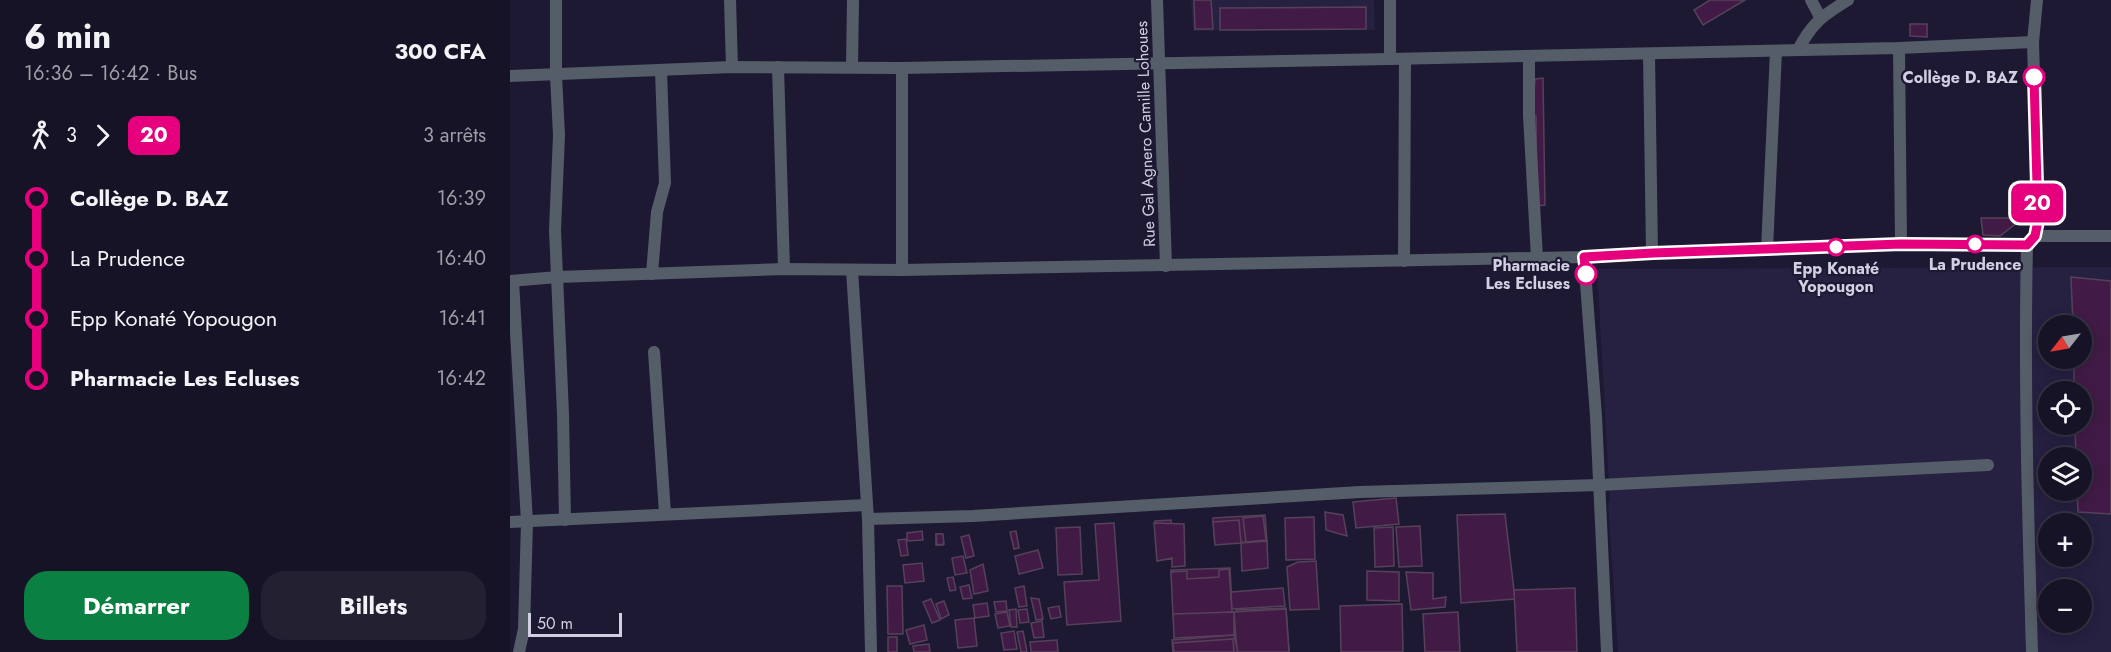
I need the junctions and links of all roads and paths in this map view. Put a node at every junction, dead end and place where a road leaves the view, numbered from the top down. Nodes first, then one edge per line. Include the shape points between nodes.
1 (556, 0) edge
2 (730, 0) edge
3 (853, 0) edge
4 (1157, 0) edge
5 (1390, 0) edge
6 (1811, 0) edge
7 (1848, 0) edge
8 (2037, 0) edge
9 (1820, 17) junction
10 (2034, 42) junction
11 (1899, 48) junction
12 (1798, 50) junction
13 (1776, 51) junction
14 (1649, 54) junction
15 (1529, 56) junction
16 (1390, 59) junction
17 (1405, 59) junction
18 (1159, 62) junction
19 (732, 67) junction
20 (778, 67) junction
21 (852, 67) junction
22 (902, 68) junction
23 (661, 71) junction
24 (510, 76) edge
25 (556, 76) junction
26 (2111, 236) edge
27 (2031, 241) junction
28 (1901, 244) junction
29 (1767, 249) junction
30 (1653, 253) junction
31 (1584, 257) junction
32 (1537, 258) junction
33 (1404, 261) junction
34 (1166, 266) junction
35 (784, 269) junction
36 (852, 270) junction
37 (902, 270) junction
38 (652, 274) junction
39 (558, 277) junction
40 (512, 281) edge
41 (654, 352) dead end
42 (1988, 465) dead end
43 (1599, 485) junction
44 (867, 505) junction
45 (665, 513) junction
46 (868, 519) junction
47 (565, 520) junction
48 (510, 522) edge
49 (527, 522) junction
50 (519, 652) edge
51 (872, 652) edge
52 (1608, 652) edge
53 (2032, 652) edge

1 - 25 street
2 - 19 street
3 - 21 street
4 - 18 street, Rue Gal Agnero Camille Lohoues
5 - 16 street
6 - 9 street
7 - 9 street
8 - 10 street
9 - 12 street
10 - 11 street
10 - 27 street via 2038,221
11 - 12 street
11 - 28 street
12 - 13 street
13 - 14 street
13 - 29 street
14 - 15 street
14 - 30 street
15 - 17 street
15 - 32 street
16 - 17 street
16 - 18 street
17 - 33 street
18 - 22 street
18 - 34 street, Rue Gal Agnero Camille Lohoues
19 - 20 street
19 - 23 street
20 - 21 street
20 - 35 street
21 - 22 street
22 - 37 street
23 - 25 street
23 - 38 street via 665,183 657,212
24 - 25 street
25 - 39 street
26 - 27 street
27 - 28 street
27 - 53 street via 2025,405
28 - 29 street
29 - 30 street
30 - 31 street
31 - 32 street
31 - 43 street
32 - 33 street
33 - 34 street
34 - 37 street
35 - 36 street
35 - 38 street
36 - 37 street
36 - 44 street
38 - 39 street
39 - 40 street
39 - 47 street
40 - 49 street
41 - 45 street
42 - 43 street
43 - 46 street via 1360,492
43 - 52 street
44 - 45 street
44 - 46 street
45 - 47 street
46 - 51 street
47 - 49 street
48 - 49 street
49 - 50 street via 524,629

